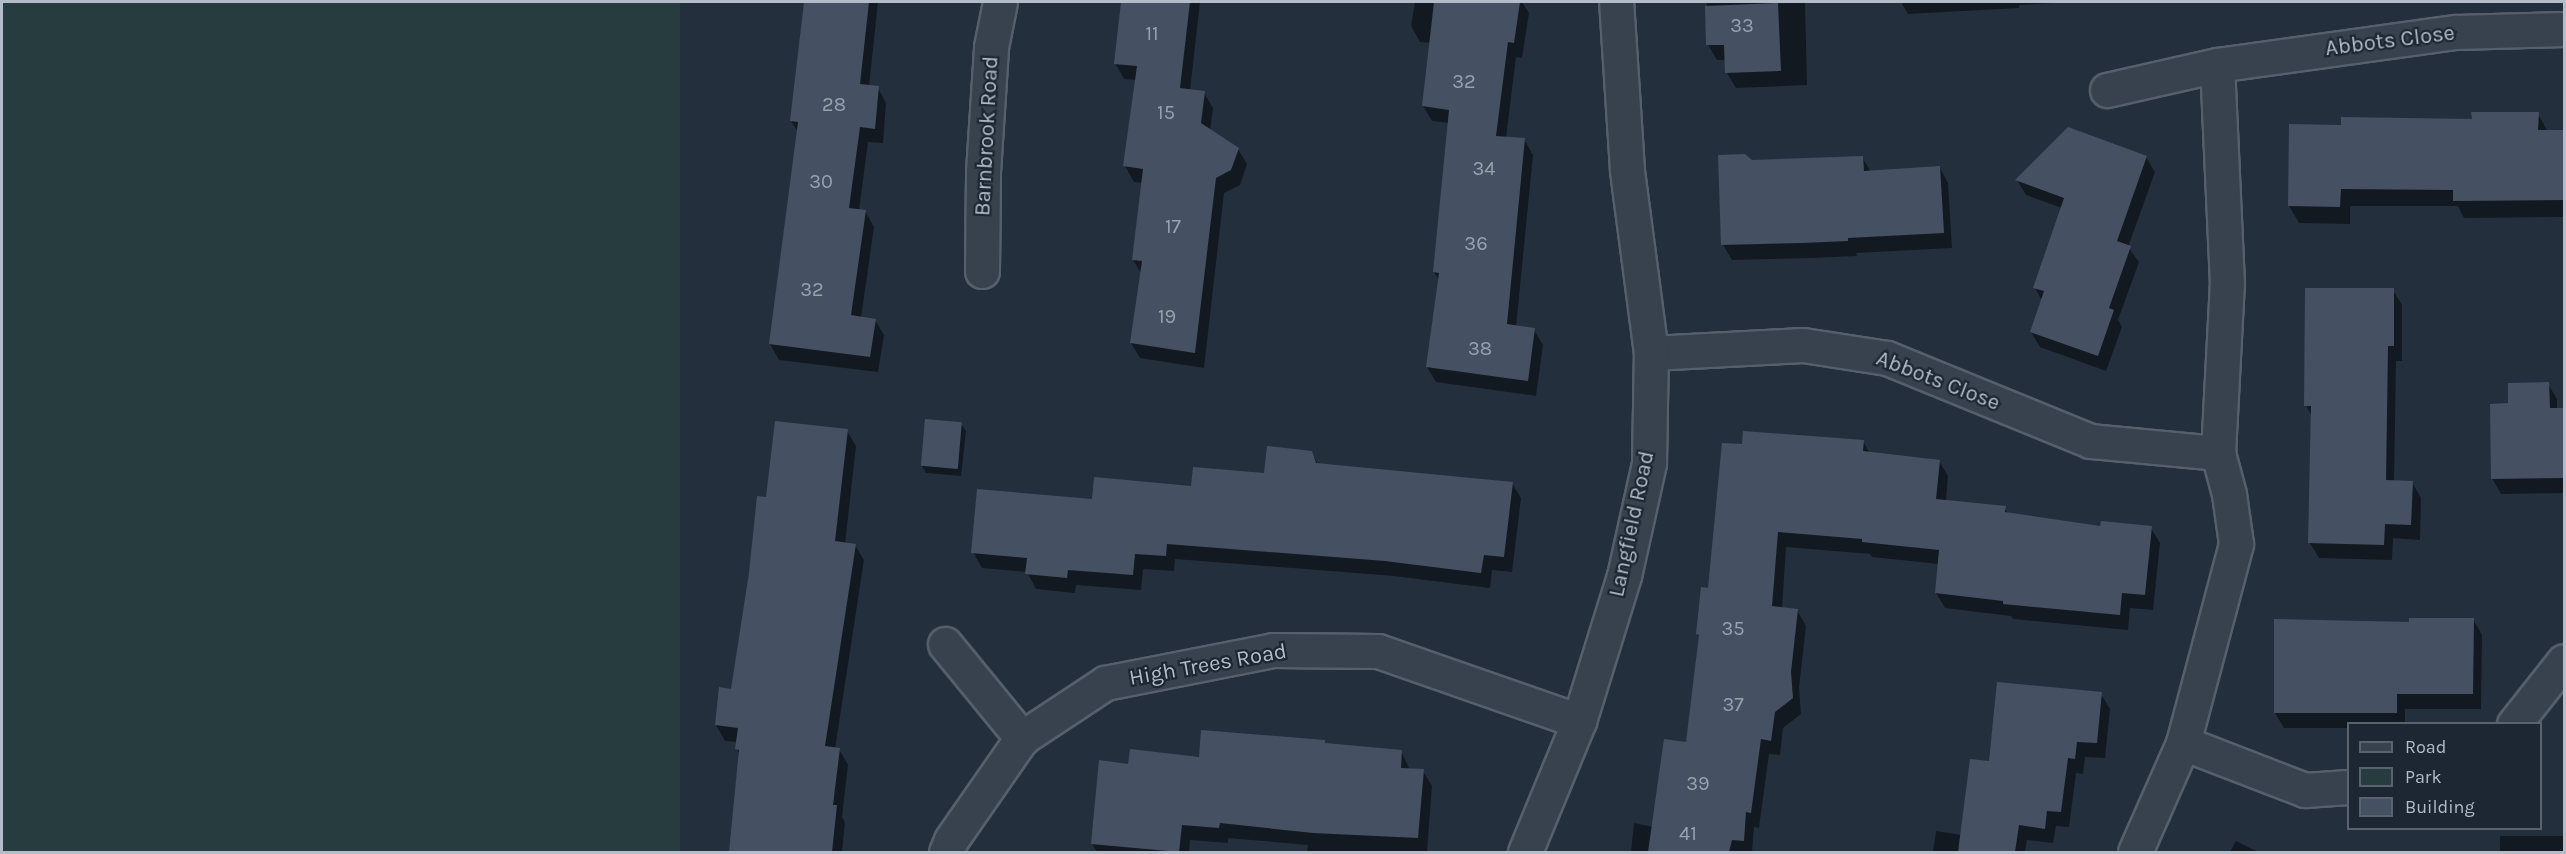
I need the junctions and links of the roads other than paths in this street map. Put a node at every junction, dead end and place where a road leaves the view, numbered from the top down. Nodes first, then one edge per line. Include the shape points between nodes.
1 (1000, 2) edge
2 (1616, 2) edge
3 (2565, 29) edge
4 (2217, 64) junction
5 (2107, 90) dead end
6 (982, 271) dead end
7 (1651, 353) junction
8 (2218, 453) junction
9 (945, 644) dead end
10 (2565, 661) edge
11 (1579, 721) junction
12 (2515, 722) edge
13 (1022, 738) junction
14 (2183, 743) junction
15 (2347, 787) edge
16 (946, 852) edge
17 (1525, 852) edge
18 (2135, 852) edge

1 - 6 street, Barnbrook Road via 991,47
2 - 7 street, Langfield Road via 1627,170
3 - 4 street, Abbots Close via 2456,32
4 - 5 street, Abbots Close
4 - 8 street via 2227,284
7 - 8 street, Abbots Close via 1803,345 1887,358 2090,441
7 - 11 street, Langfield Road via 1649,463 1624,576
8 - 14 street via 2236,544
9 - 13 street
10 - 12 street
11 - 13 street, High Trees Road via 1378,651 1273,650 1105,682
11 - 17 street, Langfield Road
13 - 16 street, High Trees Road
14 - 15 street via 2305,790
14 - 18 street

